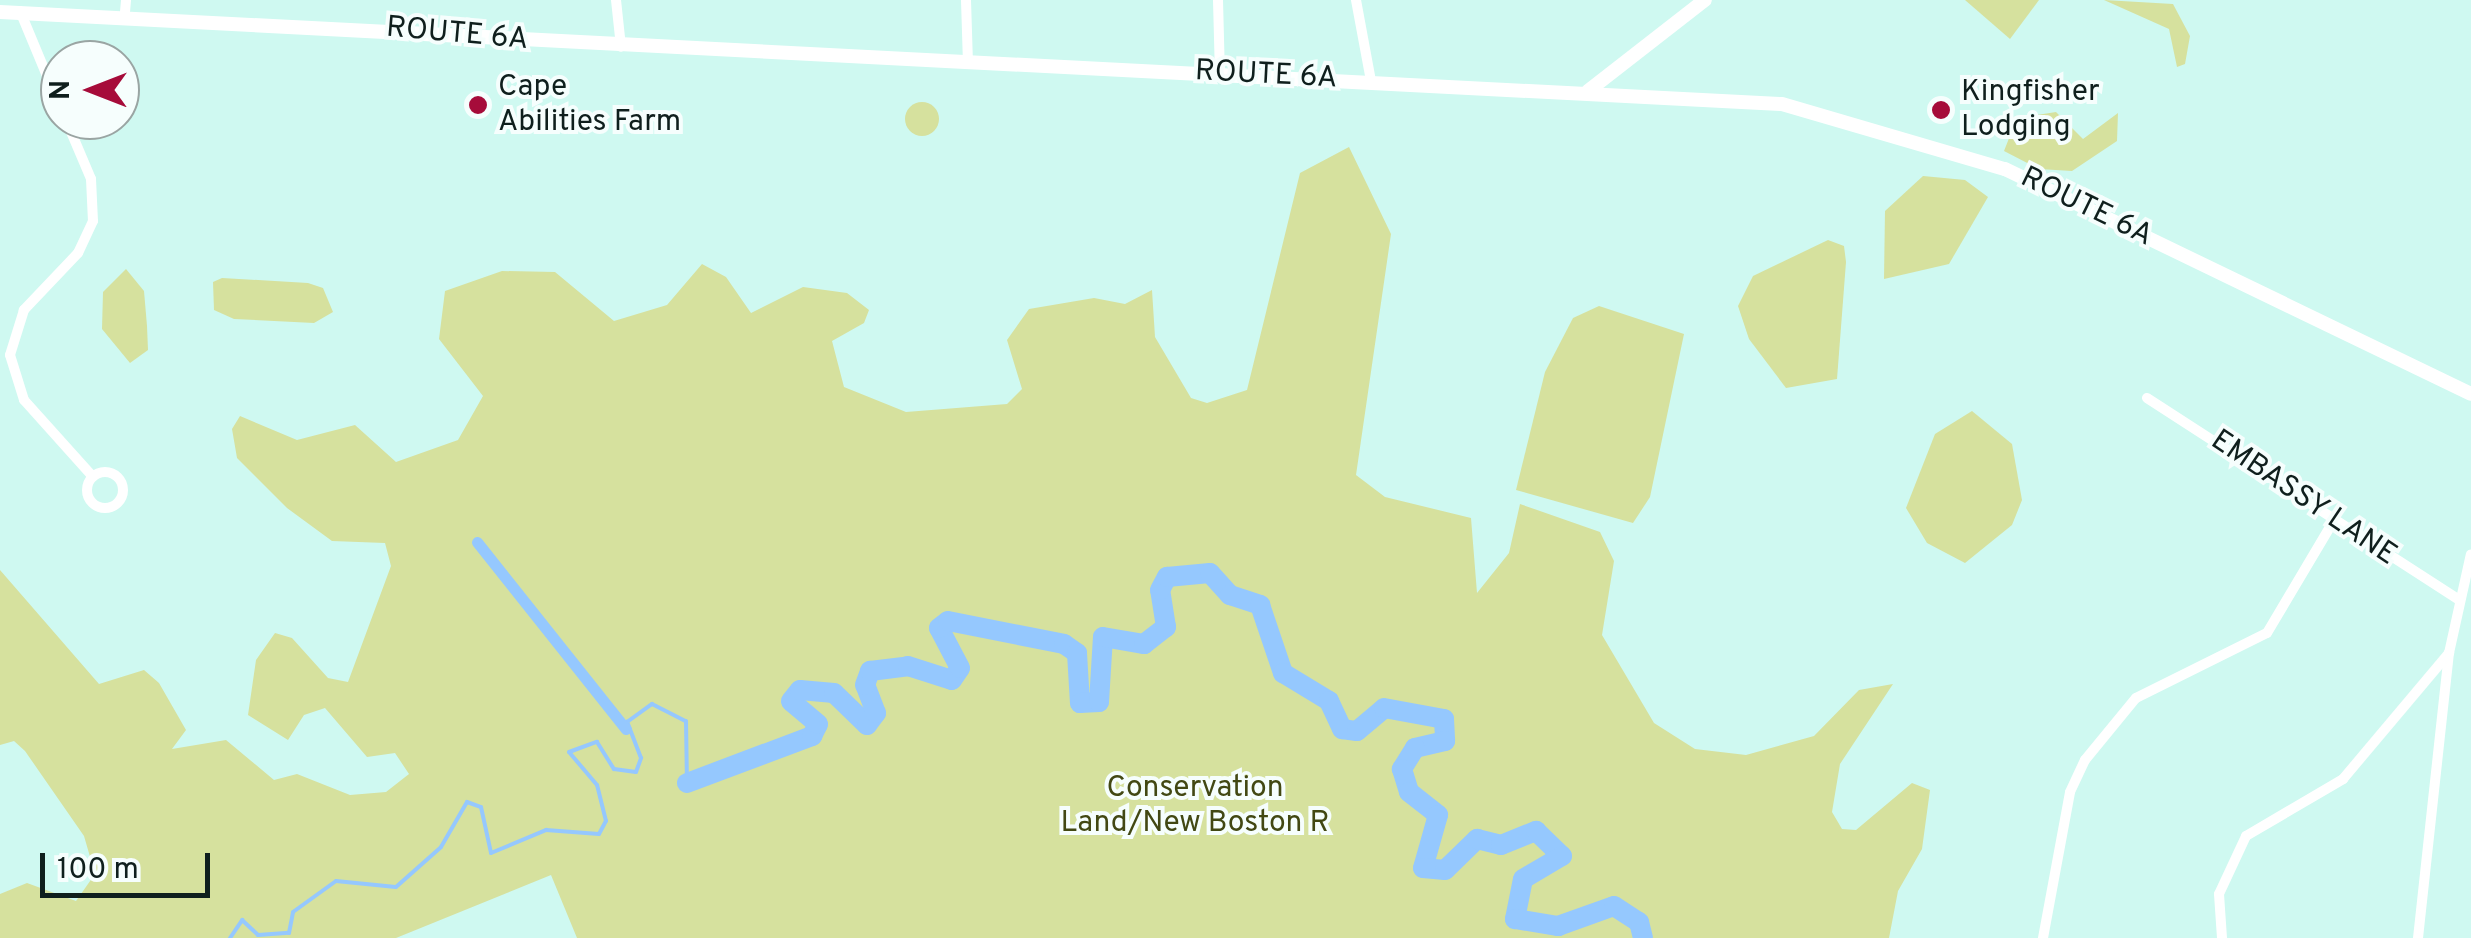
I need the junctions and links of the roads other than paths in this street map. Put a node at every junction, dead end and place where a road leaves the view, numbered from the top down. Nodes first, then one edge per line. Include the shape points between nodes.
1 (616, 0) edge
2 (966, 0) edge
3 (1218, 0) edge
4 (1356, 0) edge
5 (1705, 0) edge
6 (126, 6) edge
7 (20, 11) junction
8 (0, 12) edge
9 (621, 48) junction
10 (40, 59) edge
11 (968, 64) junction
12 (1220, 74) junction
13 (1371, 81) junction
14 (1588, 91) junction
15 (75, 140) edge
16 (2471, 394) edge
17 (2147, 398) dead end
18 (93, 476) dead end
19 (2333, 522) junction
20 (2471, 554) edge
21 (2459, 600) junction
22 (2448, 653) junction
23 (2042, 938) edge
24 (2222, 938) edge
25 (2418, 938) edge

1 - 9 street
2 - 11 street
3 - 12 street
4 - 13 street
5 - 14 main road
6 - 7 main road, ROUTE 6A
6 - 9 main road, ROUTE 6A
7 - 8 main road, ROUTE 6A
7 - 10 street
9 - 11 main road, ROUTE 6A
11 - 12 main road, ROUTE 6A
12 - 13 main road, ROUTE 6A
13 - 14 main road, ROUTE 6A
14 - 16 main road, ROUTE 6A via 1782,104 1974,157
15 - 18 street via 91,178 93,221 78,253 24,310 10,354 24,400
17 - 19 street, EMBASSY LANE
19 - 21 street, EMBASSY LANE
19 - 23 street via 2267,633 2136,698 2085,760 2070,792
20 - 21 street
21 - 22 street
22 - 24 street via 2343,779 2246,836 2219,894
22 - 25 street

